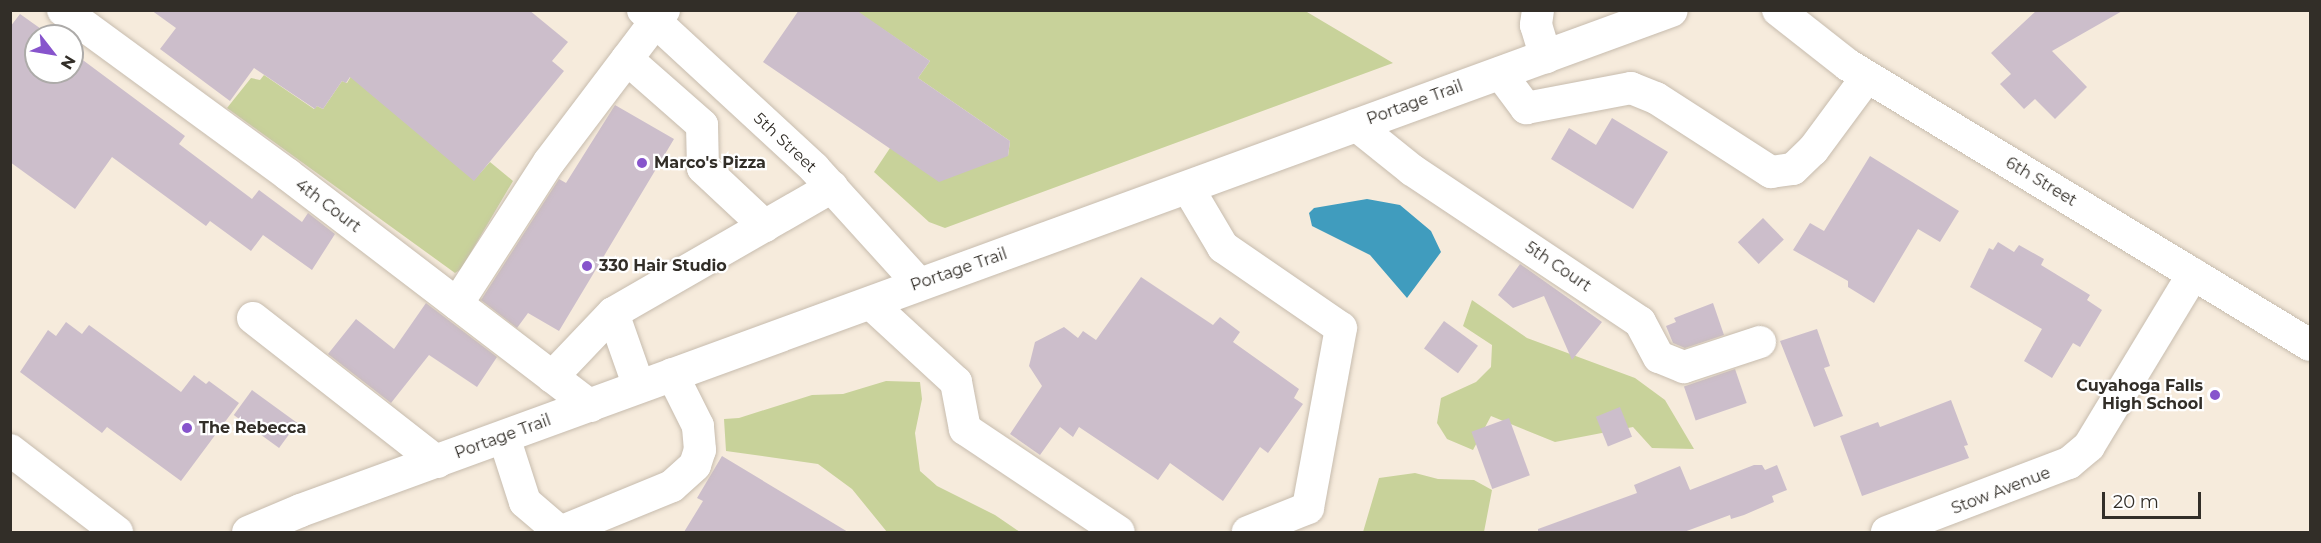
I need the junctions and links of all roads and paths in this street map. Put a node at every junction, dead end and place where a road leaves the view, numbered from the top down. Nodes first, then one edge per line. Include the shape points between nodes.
1 (63, 10) edge
2 (1538, 10) edge
3 (1778, 10) edge
4 (1662, 12) edge
5 (654, 14) edge
6 (1546, 57) junction
7 (627, 59) junction
8 (1500, 73) junction
9 (1867, 77) junction
10 (734, 96) junction
11 (702, 125) junction
12 (1356, 125) junction
13 (832, 187) junction
14 (1188, 188) junction
15 (765, 226) junction
16 (2193, 274) junction
17 (919, 284) junction
18 (870, 303) junction
19 (457, 304) junction
20 (613, 313) junction
21 (253, 318) dead end
22 (1760, 342) dead end
23 (2310, 345) edge
24 (672, 374) junction
25 (552, 376) junction
26 (639, 387) junction
27 (590, 406) junction
28 (504, 437) junction
29 (10, 450) edge
30 (437, 462) junction
31 (117, 532) edge
32 (248, 532) edge
33 (560, 532) edge
34 (1119, 532) edge
35 (1248, 532) edge
36 (1887, 532) edge

1 - 19 street, 4th Court
2 - 6 street via 1536,25
3 - 9 street, 6th Street
4 - 6 main road, Portage Trail
5 - 7 street
5 - 10 street, 5th Street
6 - 8 main road, Portage Trail
7 - 11 street
7 - 19 street via 549,162
8 - 9 street via 1526,108 1631,88 1656,98 1771,172 1793,169 1813,150
8 - 12 main road, Portage Trail
9 - 16 street, 6th Street
10 - 11 street
10 - 13 street, 5th Street
11 - 15 street via 703,168
12 - 14 main road, Portage Trail
12 - 22 street, 5th Court via 1412,170 1640,322 1659,357 1684,367
13 - 15 street
13 - 17 street, 5th Street
14 - 17 main road, Portage Trail
14 - 35 street via 1223,247 1341,328 1308,508
15 - 20 street
16 - 23 street, 6th Street
16 - 36 street, Stow Avenue via 2089,446 2069,463
17 - 18 main road, Portage Trail
18 - 24 main road, Portage Trail
18 - 34 street via 956,382 965,429
19 - 25 street, 4th Court
20 - 25 street
20 - 26 street
21 - 30 street
24 - 26 main road, Portage Trail
24 - 33 street via 698,426 700,450 695,465 672,486
25 - 27 street, 4th Court
26 - 27 main road, Portage Trail
27 - 28 main road, Portage Trail
28 - 30 main road, Portage Trail
28 - 33 street via 525,502
29 - 31 street
30 - 32 main road, Portage Trail

